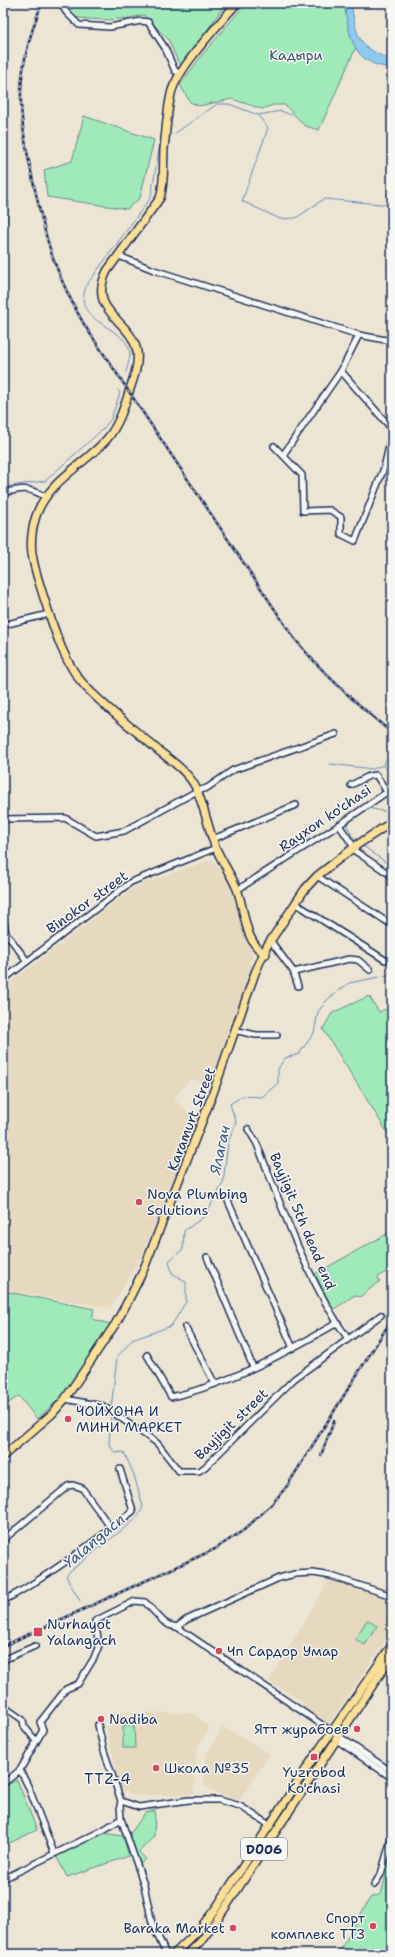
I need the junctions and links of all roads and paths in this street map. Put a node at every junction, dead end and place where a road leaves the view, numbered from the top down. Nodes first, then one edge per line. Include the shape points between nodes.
1 (61, 3) edge
2 (237, 3) edge
3 (181, 73) junction
4 (119, 256) junction
5 (359, 335) junction
6 (392, 338) edge
7 (341, 371) junction
8 (392, 429) edge
9 (392, 432) edge
10 (274, 446) dead end
11 (390, 452) edge
12 (283, 455) junction
13 (3, 493) edge
14 (46, 497) junction
15 (49, 614) junction
16 (3, 625) edge
17 (336, 734) dead end
18 (351, 785) dead end
19 (197, 791) junction
20 (296, 805) dead end
21 (3, 819) edge
22 (392, 822) edge
23 (339, 825) junction
24 (392, 826) edge
25 (213, 839) junction
26 (368, 839) junction
27 (216, 848) junction
28 (355, 848) junction
29 (392, 876) edge
30 (318, 877) junction
31 (238, 890) junction
32 (296, 904) junction
33 (4, 922) dead end
34 (392, 925) edge
35 (272, 941) junction
36 (265, 953) junction
37 (386, 960) dead end
38 (27, 961) junction
39 (370, 970) dead end
40 (3, 972) edge
41 (294, 972) junction
42 (5, 979) edge
43 (298, 986) dead end
44 (238, 1031) junction
45 (276, 1035) dead end
46 (213, 1096) junction
47 (248, 1128) dead end
48 (228, 1201) dead end
49 (207, 1257) dead end
50 (381, 1315) dead end
51 (337, 1323) junction
52 (185, 1327) dead end
53 (348, 1339) junction
54 (293, 1348) junction
55 (147, 1355) dead end
56 (253, 1367) junction
57 (215, 1384) junction
58 (66, 1400) junction
59 (3, 1456) edge
60 (3, 1460) edge
61 (120, 1469) dead end
62 (111, 1528) junction
63 (3, 1540) edge
64 (392, 1596) edge
65 (3, 1601) edge
66 (177, 1627) junction
67 (392, 1645) edge
68 (35, 1646) dead end
69 (392, 1656) edge
70 (3, 1660) edge
71 (3, 1706) edge
72 (98, 1725) dead end
73 (332, 1732) junction
74 (337, 1738) junction
75 (36, 1741) junction
76 (20, 1770) junction
77 (392, 1772) edge
78 (392, 1778) edge
79 (3, 1784) edge
80 (122, 1801) junction
81 (121, 1819) junction
82 (271, 1826) junction
83 (392, 1836) edge
84 (54, 1853) junction
85 (3, 1879) edge
86 (374, 1885) dead end
87 (197, 1932) junction
88 (203, 1938) junction
89 (166, 1954) edge
90 (174, 1954) edge
91 (188, 1954) edge

1 - 3 street via 79,25 110,27 148,22 165,48 175,71
2 - 3 main road
3 - 4 main road via 171,95 160,198
4 - 5 street via 154,270
4 - 14 main road via 105,276 102,297 109,311 135,344 138,358 136,371 125,405 109,436
5 - 6 street via 386,340
5 - 7 street
7 - 8 street
7 - 12 street
9 - 11 street
10 - 12 street
11 - 12 street via 356,541 341,534 341,517 330,510 303,511 302,475
13 - 14 street via 32,489
14 - 15 main road via 34,525 31,550
15 - 16 street
15 - 19 main road via 67,658 83,684 192,780
17 - 19 street via 233,770 207,788
18 - 23 street, Rayxon ko'chasi via 376,775 387,792
19 - 21 street via 124,831 96,836 66,818
19 - 25 main road
20 - 25 street
22 - 26 main road
23 - 28 street
23 - 31 street, Rayxon ko'chasi
24 - 26 main road
25 - 27 main road
26 - 28 main road
27 - 31 main road
27 - 38 street, Binokor street via 131,882
28 - 29 street
28 - 30 main road
30 - 32 main road
30 - 34 street
31 - 36 main road via 251,939
32 - 35 main road
32 - 37 street
33 - 38 street via 6,933
35 - 36 main road
35 - 41 street
36 - 44 main road, Karamurt Street
36 - 46 main road, Karamurt Street
38 - 42 street, Binokor street
39 - 41 street via 358,960 350,959
40 - 42 street
41 - 43 street
44 - 45 street via 256,1035
44 - 46 main road, Karamurt Street
46 - 58 main road, Karamurt Street via 139,1285 118,1324
47 - 51 street, Bayjigit 5th dead end via 310,1273
48 - 54 street
49 - 56 street
50 - 53 street
51 - 53 street, Bayjigit 5th dead end
51 - 54 street, Bayjigit street
52 - 57 street
53 - 58 street, Bayjigit street via 294,1379 205,1468 199,1471 179,1472 157,1444 103,1406
54 - 56 street, Bayjigit street
55 - 57 street, Bayjigit street via 171,1397
56 - 57 street, Bayjigit street
58 - 59 main road, Karamurt Street
58 - 60 main road, Karamurt Street via 54,1416
61 - 62 street via 133,1511
62 - 63 street via 82,1488 73,1485 68,1486
62 - 65 street via 22,1591
64 - 66 street via 331,1576 295,1574 279,1578 186,1620
66 - 73 street
66 - 75 street via 163,1621 145,1602 135,1601 95,1621 99,1645 94,1658 78,1684 66,1689 40,1722 43,1730
67 - 73 main road, D006
68 - 70 street
69 - 74 main road, D006
71 - 75 street via 23,1720 24,1726
72 - 80 street via 104,1751
73 - 74 street
73 - 82 main road, D006
74 - 77 street
74 - 78 street
74 - 88 main road, D006 via 223,1912
75 - 76 street
76 - 79 street
76 - 84 street
80 - 81 street
80 - 82 street via 140,1807 189,1800 219,1800 240,1806
81 - 84 street
81 - 89 street via 144,1885 152,1923
82 - 87 main road, D006
83 - 86 street via 381,1874
84 - 85 street
87 - 88 main road via 202,1933
87 - 90 main road, D006
88 - 91 main road, D006

